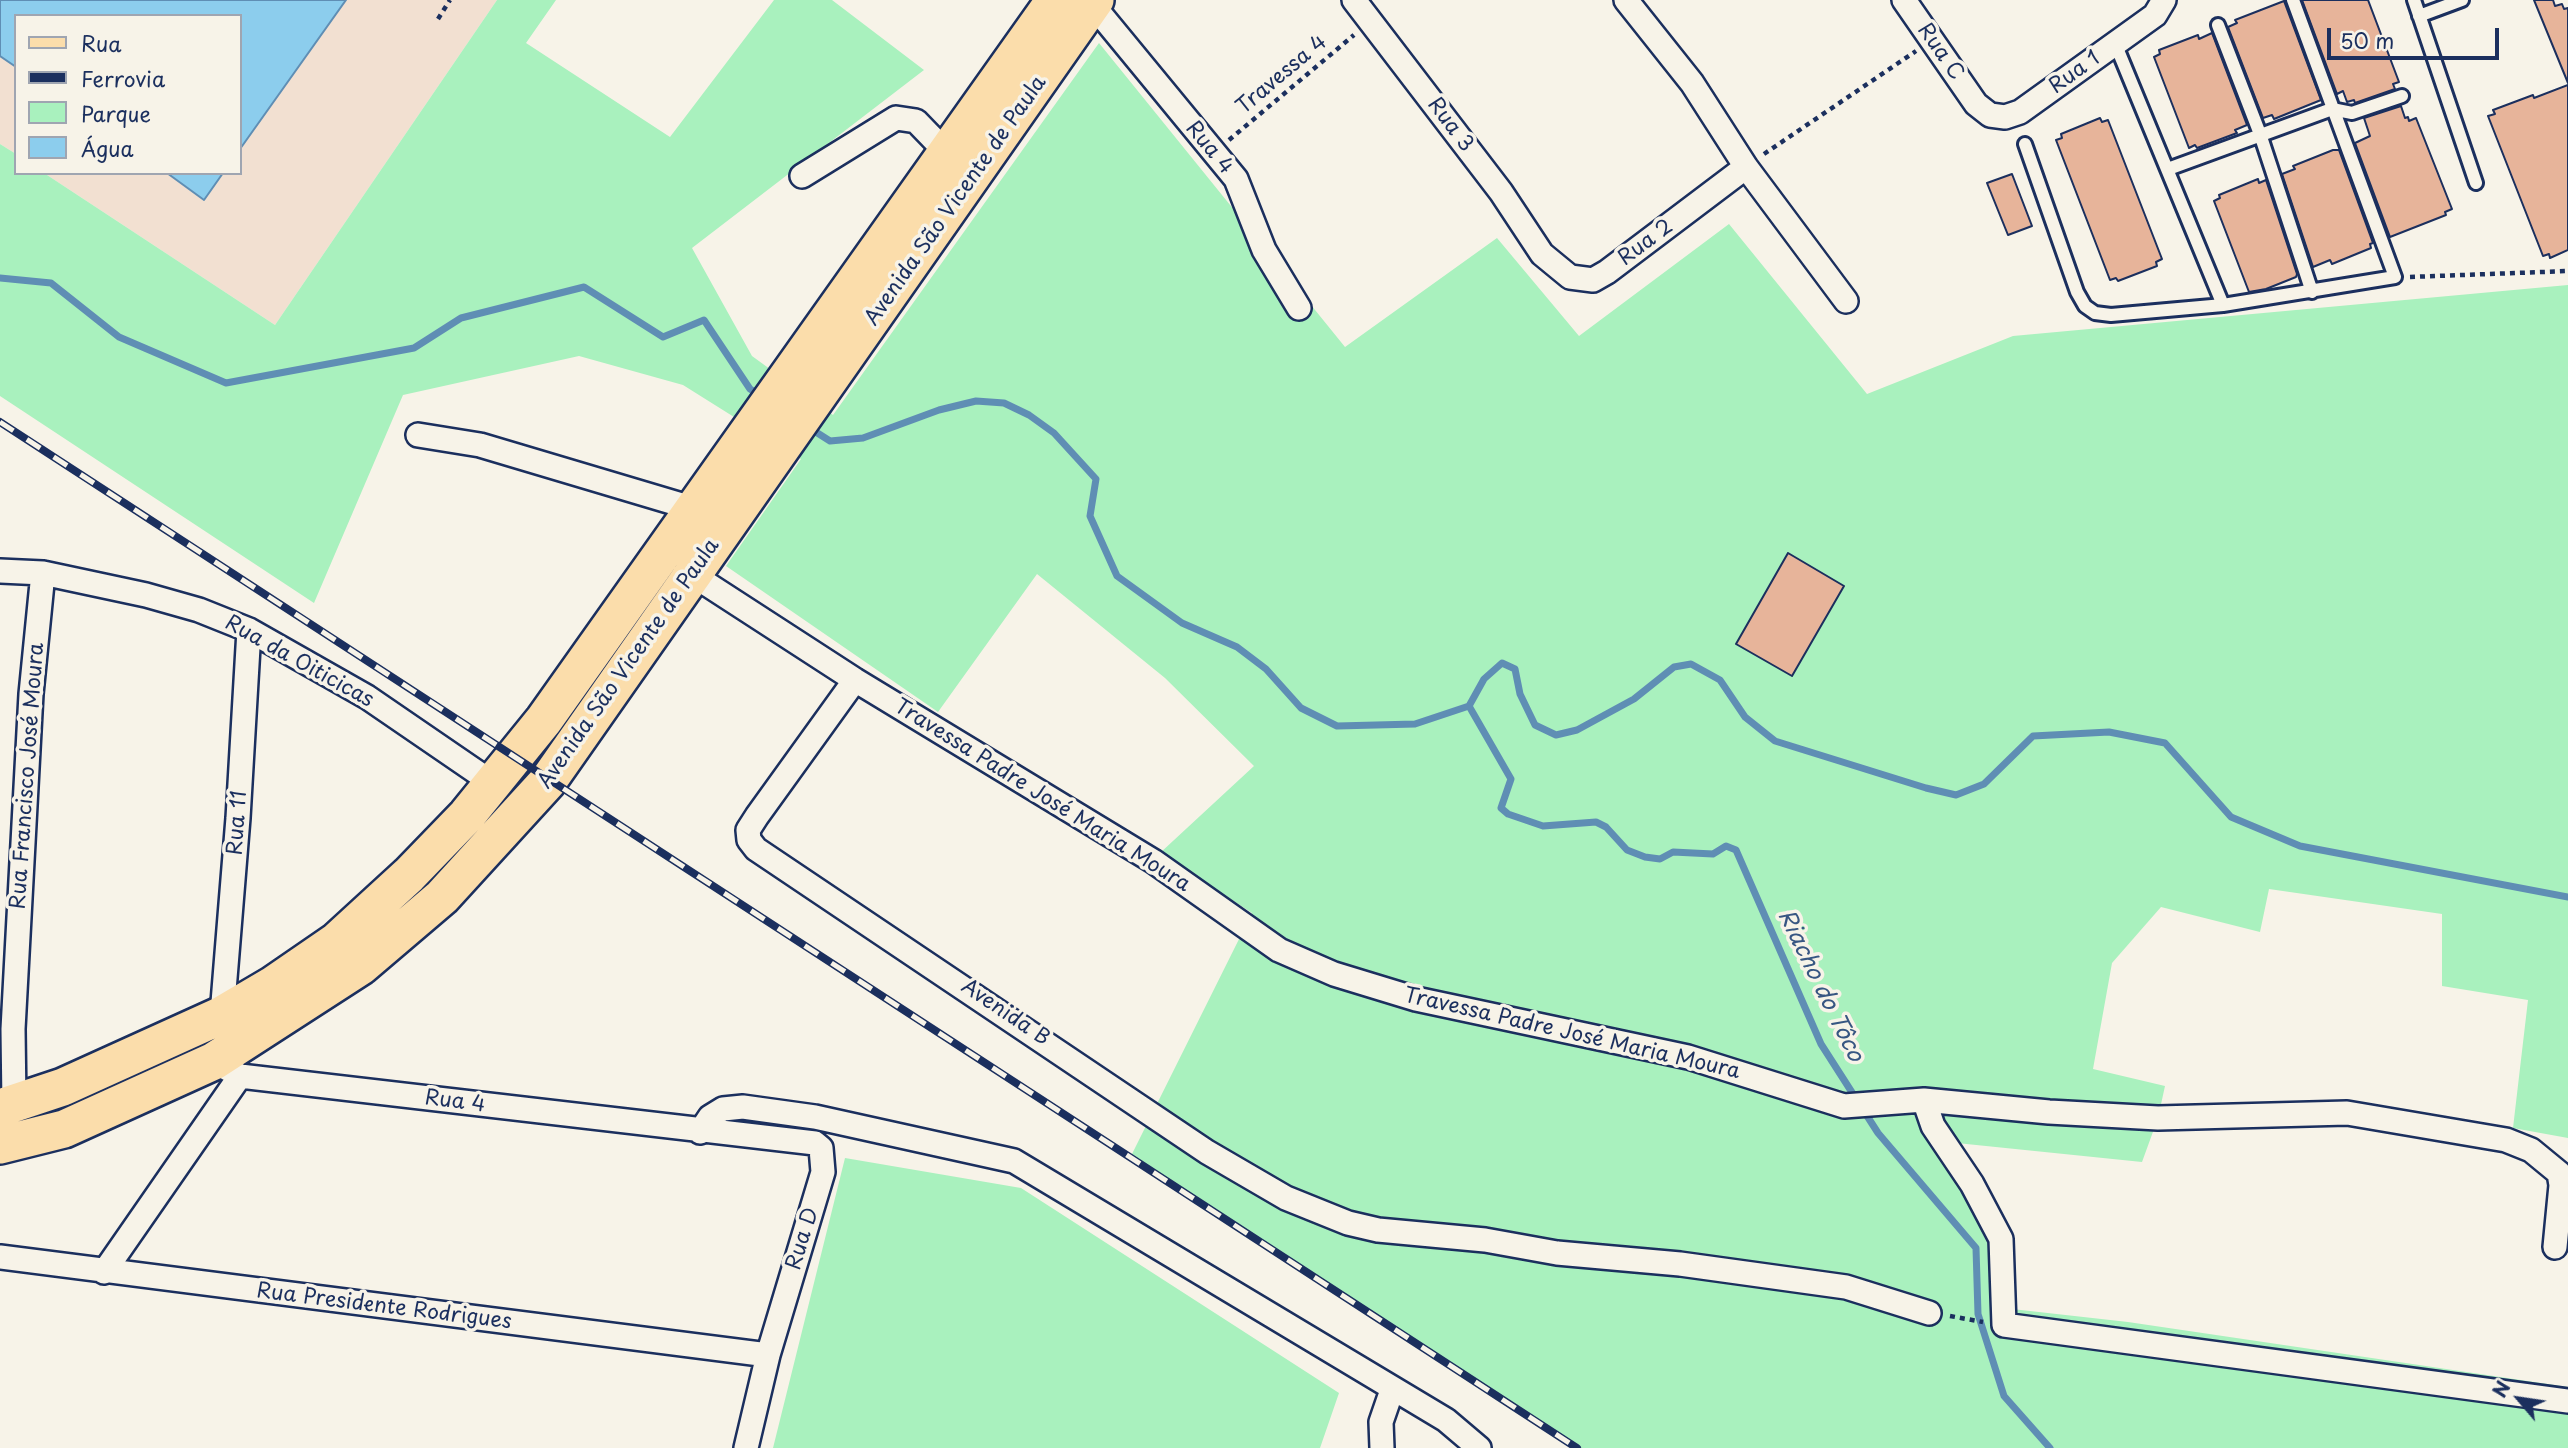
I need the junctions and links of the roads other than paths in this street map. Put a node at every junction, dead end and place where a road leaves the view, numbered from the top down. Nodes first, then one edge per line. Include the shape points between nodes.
1 (1055, 0) edge
2 (1354, 0) edge
3 (1626, 0) edge
4 (1904, 0) edge
5 (2164, 0) edge
6 (2293, 0) edge
7 (2414, 0) edge
8 (2462, 0) edge
9 (1094, 2) edge
10 (2419, 16) junction
11 (2218, 25) dead end
12 (2115, 43) junction
13 (2402, 96) dead end
14 (1976, 104) joint
15 (2332, 109) junction
16 (2260, 134) junction
17 (2025, 144) dead end
18 (946, 152) junction
19 (1746, 167) junction
20 (2168, 169) junction
21 (802, 176) dead end
22 (2476, 183) dead end
23 (911, 204) junction
24 (940, 225) junction
25 (1542, 254) joint
26 (2312, 292) junction
27 (1846, 301) dead end
28 (2223, 305) junction
29 (1299, 309) dead end
30 (418, 435) dead end
31 (695, 509) junction
32 (0, 571) edge
33 (43, 573) junction
34 (693, 575) junction
35 (249, 630) junction
36 (855, 680) junction
37 (494, 784) junction
38 (222, 1016) junction
39 (227, 1068) junction
40 (1924, 1100) junction
41 (7, 1106) edge
42 (700, 1132) junction
43 (0, 1145) edge
44 (2555, 1247) dead end
45 (0, 1257) edge
46 (104, 1272) junction
47 (1929, 1313) road end
48 (768, 1355) junction
49 (1392, 1390) junction
50 (2568, 1401) edge
51 (746, 1448) edge
52 (1382, 1448) edge
53 (1479, 1448) edge

1 - 18 main road, Avenida São Vicente de Paula
2 - 25 street, Rua 3 via 1501,192
3 - 19 street via 1692,83
4 - 14 street, Rua C
5 - 12 street, Rua 1 via 2155,15
6 - 15 lane
7 - 10 lane
8 - 10 lane
9 - 24 main road, Avenida São Vicente de Paula
9 - 29 street, Rua 4 via 1236,179 1255,232
10 - 22 lane
11 - 16 lane
12 - 14 street, Rua 1 via 2020,112 1990,115
12 - 20 lane
13 - 15 lane via 2352,113
15 - 16 lane
15 - 26 lane via 2395,278
16 - 20 lane
16 - 26 lane
17 - 28 lane via 2085,306 2111,315
18 - 21 street via 916,121 896,118
18 - 23 main road, Avenida São Vicente de Paula
19 - 25 street, Rua 2 via 1592,279 1570,277
19 - 27 street
20 - 28 lane
23 - 24 main road
23 - 31 main road, Avenida São Vicente de Paula
24 - 34 main road, Avenida São Vicente de Paula
26 - 28 lane
30 - 31 street via 480,445
31 - 37 main road, Avenida São Vicente de Paula
32 - 33 street, Rua da Oiticicas
33 - 35 street, Rua da Oiticicas via 173,603
33 - 41 street, Rua Francisco José Moura via 31,694
34 - 36 street, Travessa Padre José Maria Moura
34 - 39 main road, Avenida São Vicente de Paula via 548,781 442,897 361,966
35 - 37 street, Rua da Oiticicas via 367,697
35 - 38 street, Rua 11
36 - 40 street, Travessa Padre José Maria Moura via 1153,861 1279,950 1334,974 1416,999 1688,1057 1844,1105
36 - 47 street, Avenida B via 757,816 748,830 749,840 1207,1152 1286,1198 1378,1230 1833,1286
37 - 38 main road, Avenida São Vicente de Paula via 409,875 337,941
38 - 41 main road, Avenida São Vicente de Paula via 63,1087
39 - 42 street, Rua 4
39 - 43 main road, Avenida São Vicente de Paula via 64,1129
39 - 46 street
40 - 44 street, Travessa Padre José Maria Moura via 2158,1118 2347,1113 2506,1140 2531,1150 2559,1173
40 - 50 street via 1933,1126 1972,1184 2001,1239 2004,1325
42 - 48 street, Rua D via 808,1142 821,1148 823,1172
42 - 49 street via 710,1116 743,1107 815,1117 1014,1161
45 - 46 street, Rua Presidente Rodrigues
46 - 48 street, Rua Presidente Rodrigues
48 - 51 street, Rua D
49 - 52 street via 1381,1422
49 - 53 street via 1446,1420

